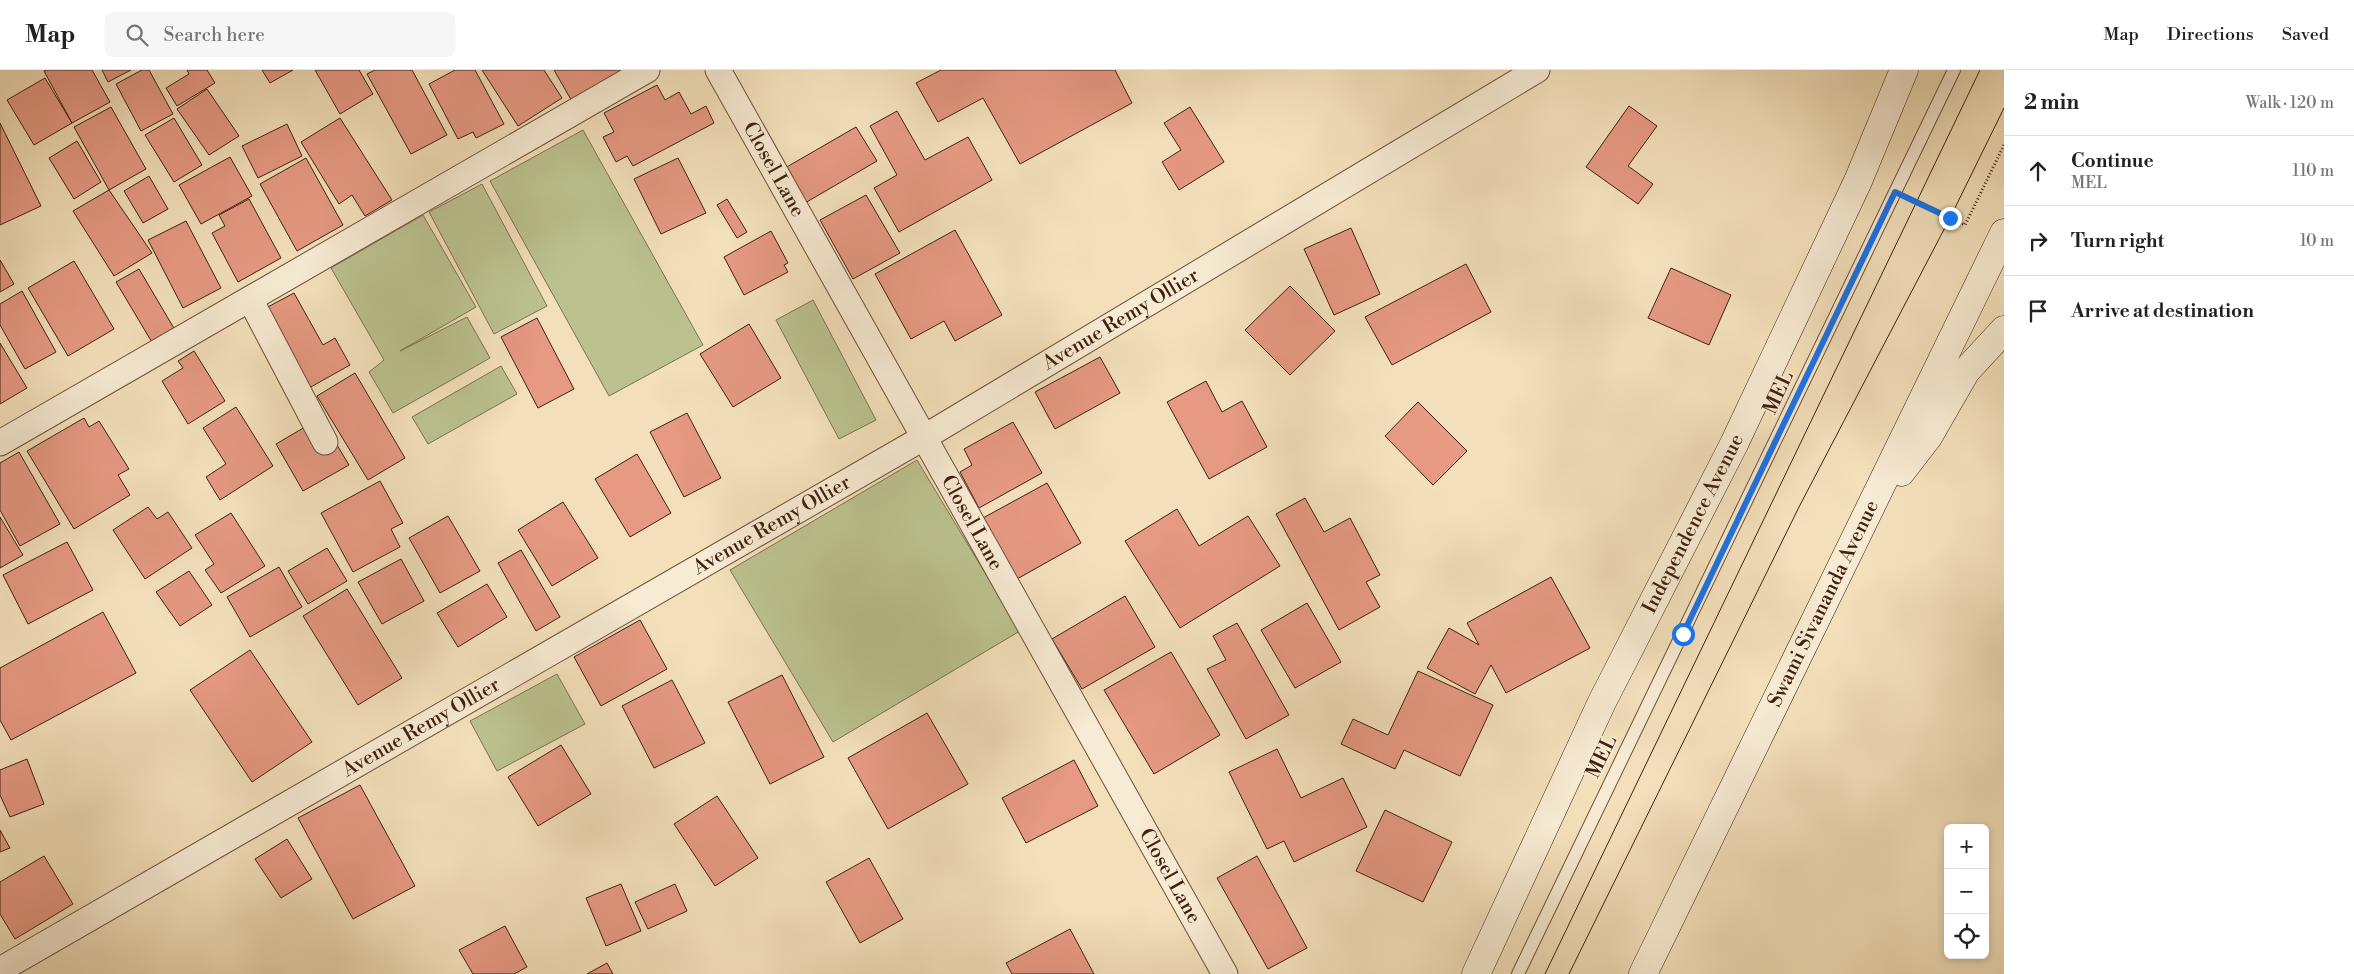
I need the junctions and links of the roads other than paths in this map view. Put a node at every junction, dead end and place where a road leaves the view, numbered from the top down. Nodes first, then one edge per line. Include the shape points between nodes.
1 (647, 70) edge
2 (718, 70) edge
3 (1537, 70) edge
4 (1904, 70) edge
5 (1954, 70) edge
6 (2004, 233) edge
7 (250, 299) junction
8 (2004, 330) edge
9 (922, 438) junction
10 (325, 442) dead end
11 (0, 443) edge
12 (1858, 529) junction
13 (0, 970) edge
14 (1225, 974) edge
15 (1476, 974) edge
16 (1518, 974) edge
17 (1643, 974) edge

1 - 7 street
2 - 9 street, Closel Lane
3 - 9 street, Avenue Remy Ollier
4 - 15 street, Independence Avenue via 1842,216 1734,444 1602,702
5 - 16 lane, MEL
6 - 12 street, Swami Sivananda Avenue
7 - 10 street
7 - 11 street
8 - 12 street via 1966,372 1928,436
9 - 13 street, Avenue Remy Ollier
9 - 14 street, Closel Lane
12 - 17 street, Swami Sivananda Avenue

